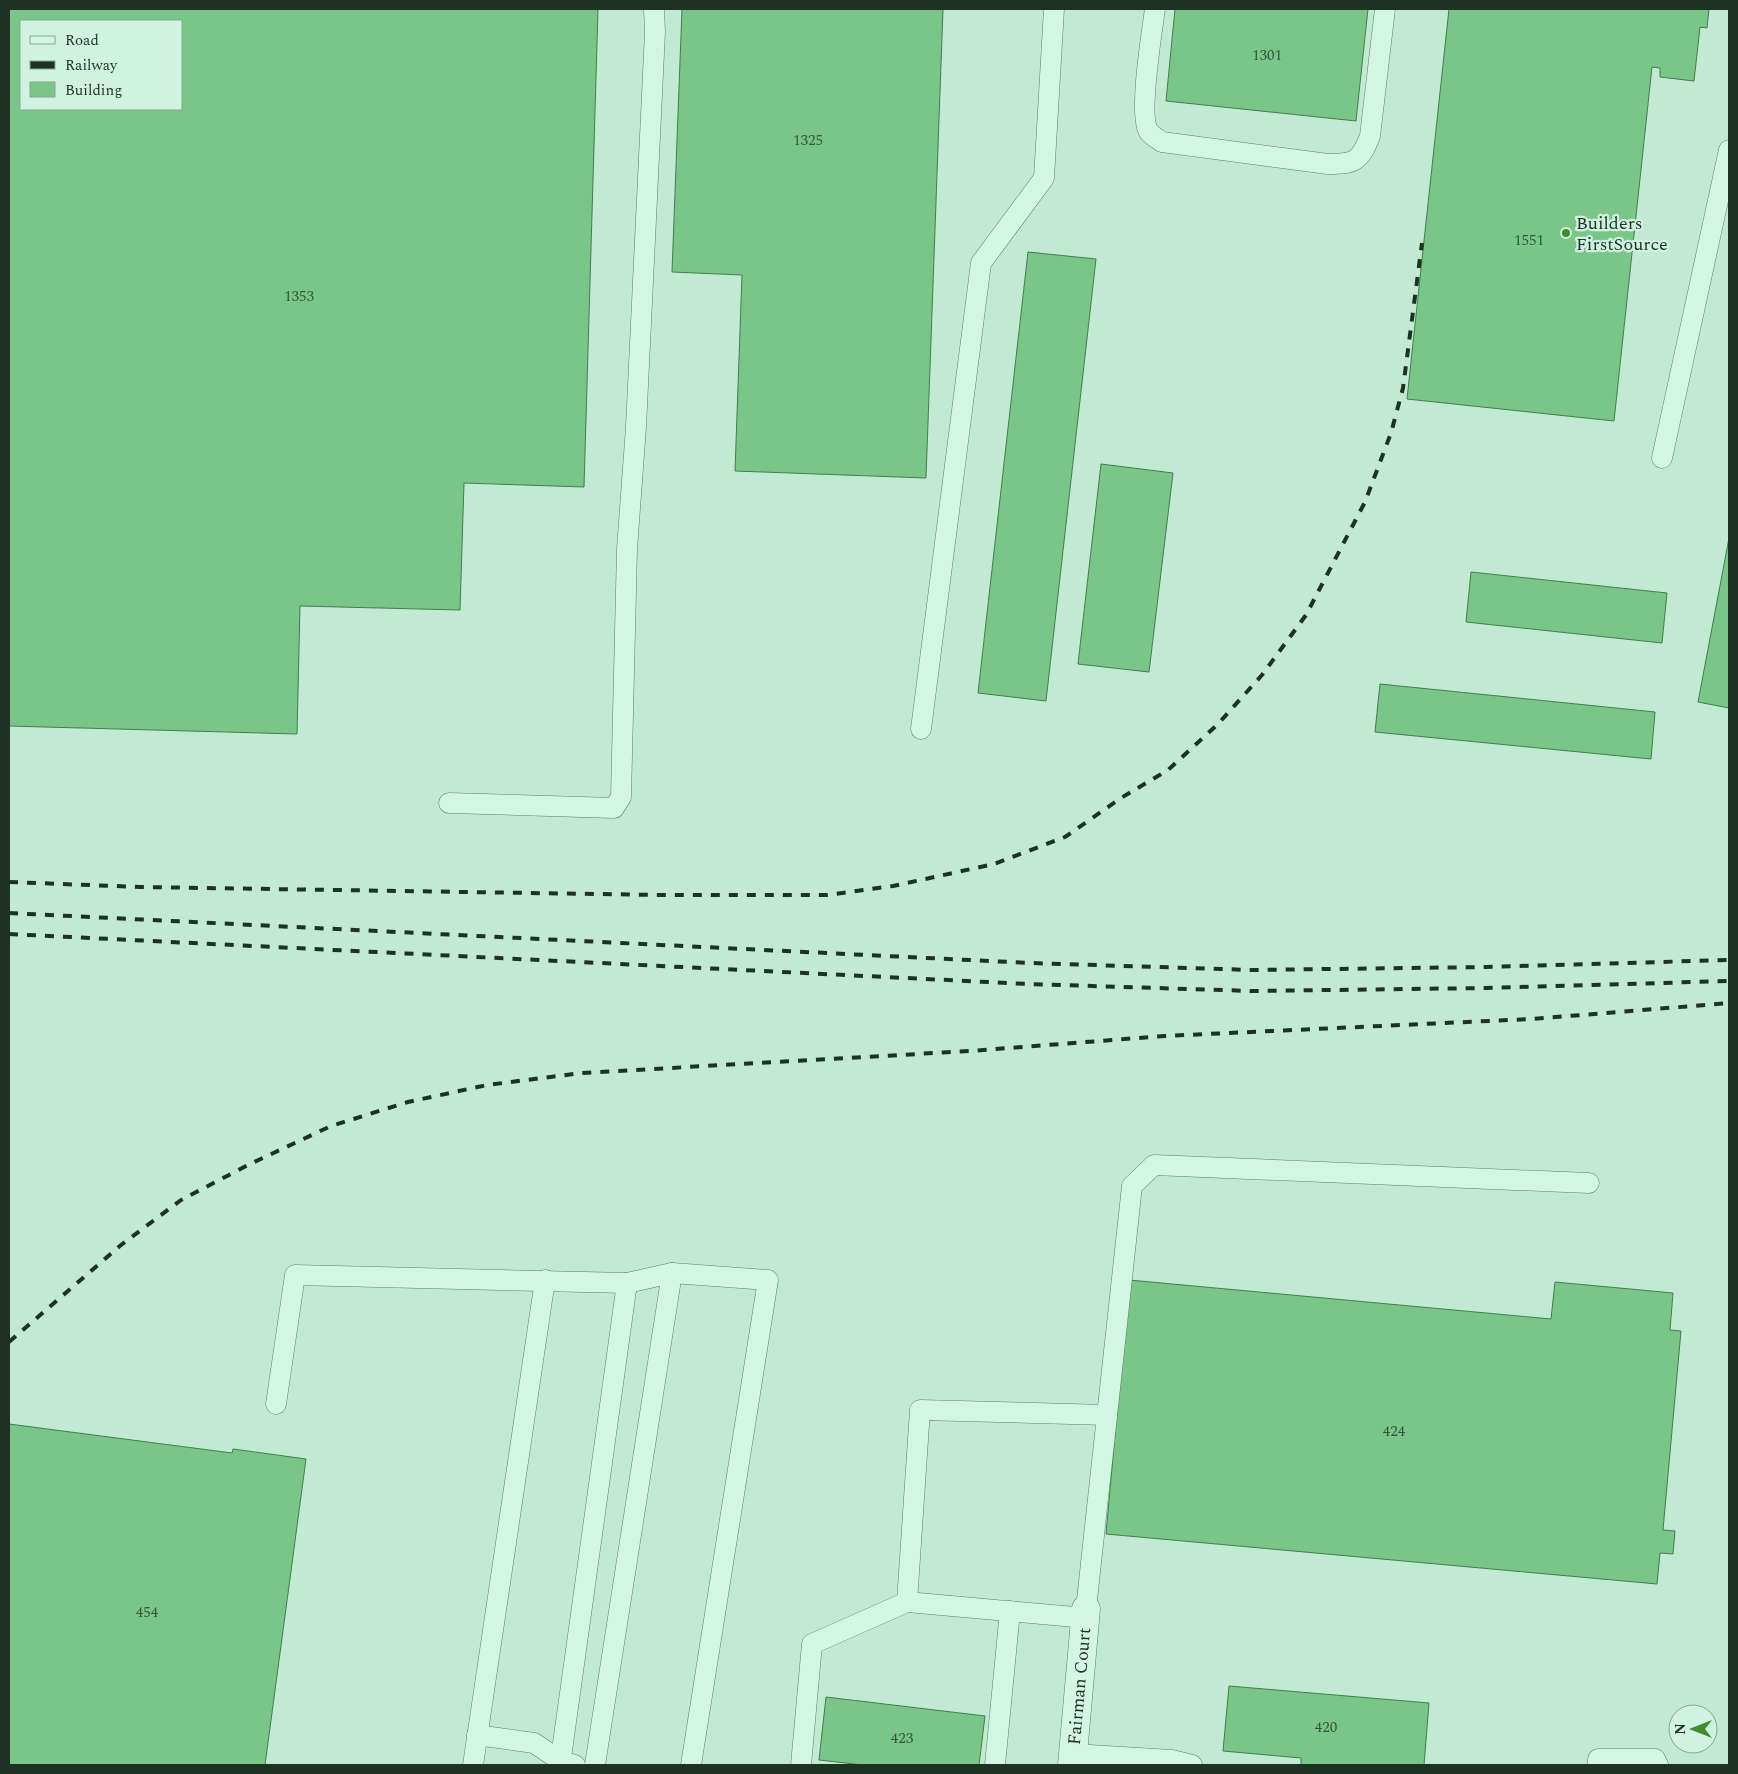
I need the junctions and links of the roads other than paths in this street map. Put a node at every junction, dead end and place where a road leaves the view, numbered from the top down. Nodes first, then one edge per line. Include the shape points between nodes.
1 (654, 9) edge
2 (1054, 9) edge
3 (1155, 9) edge
4 (1386, 9) edge
5 (1729, 150) edge
6 (1662, 458) dead end
7 (921, 729) dead end
8 (449, 804) dead end
9 (1589, 1183) dead end
10 (672, 1274) junction
11 (544, 1280) junction
12 (626, 1282) junction
13 (276, 1404) dead end
14 (1107, 1415) junction
15 (907, 1602) junction
16 (1010, 1611) junction
17 (1086, 1613) junction
18 (478, 1735) junction
19 (1072, 1760) edge
20 (566, 1764) edge
21 (473, 1765) edge
22 (595, 1765) edge
23 (691, 1765) edge
24 (801, 1765) edge
25 (995, 1765) edge
26 (1192, 1765) edge
27 (1598, 1765) edge
28 (1658, 1765) edge

1 - 8 lane via 638,397 627,549 621,797 614,808
2 - 7 lane via 1044,178 982,263
3 - 4 lane via 1144,118 1149,132 1162,142 1328,164 1350,164 1363,154 1370,136
5 - 6 lane
9 - 14 lane via 1154,1165 1132,1186
10 - 12 lane
10 - 22 lane
10 - 23 lane via 768,1280
11 - 12 lane
11 - 13 lane via 294,1275
11 - 18 lane
12 - 20 lane
14 - 15 lane via 920,1410
14 - 17 lane
15 - 16 lane
15 - 24 lane via 812,1644
16 - 17 lane
16 - 25 lane
17 - 19 street, Fairman Court
18 - 20 lane via 534,1743
18 - 21 lane
19 - 26 lane via 1172,1760
27 - 28 lane via 1598,1759 1655,1759

